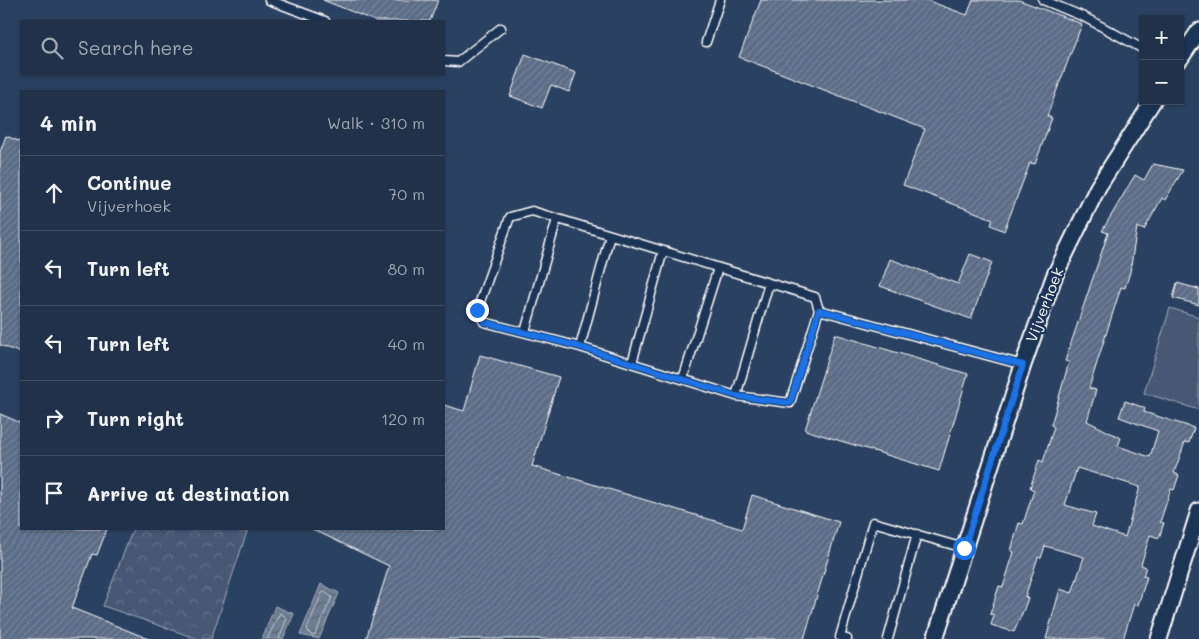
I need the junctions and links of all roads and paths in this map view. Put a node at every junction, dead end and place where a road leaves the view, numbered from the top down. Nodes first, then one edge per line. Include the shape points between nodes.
1 (269, 0) edge
2 (720, 0) edge
3 (1043, 0) edge
4 (322, 20) edge
5 (501, 28) dead end
6 (1197, 36) edge
7 (706, 42) dead end
8 (1139, 47) edge
9 (1184, 54) edge
10 (445, 61) edge
11 (1150, 105) edge
12 (557, 219) junction
13 (610, 235) junction
14 (663, 251) junction
15 (718, 268) junction
16 (769, 283) junction
17 (819, 310) junction
18 (525, 332) junction
19 (580, 347) junction
20 (632, 363) junction
21 (1023, 365) junction
22 (683, 379) junction
23 (736, 396) junction
24 (1199, 511) edge
25 (917, 534) junction
26 (964, 548) junction
27 (847, 639) edge
28 (888, 639) edge
29 (935, 639) edge
30 (1159, 639) edge

1 - 4 lane
2 - 7 lane
3 - 8 lane via 1084,17
5 - 10 lane via 458,62
6 - 9 street
11 - 21 street, Vijverhoek via 1094,194 1054,277
12 - 13 lane
12 - 18 lane
12 - 18 lane via 532,211 510,218 477,310 484,322
13 - 14 lane
13 - 19 lane
14 - 15 lane
14 - 20 lane
15 - 16 lane
15 - 22 lane
16 - 17 lane via 815,297
16 - 23 lane
17 - 21 lane
17 - 23 lane via 790,403
18 - 19 lane
19 - 20 lane
20 - 22 lane
21 - 26 street, Vijverhoek
22 - 23 lane
24 - 30 street
25 - 26 lane
25 - 27 lane via 873,522 840,637
25 - 28 lane
26 - 29 street, Vijverhoek

